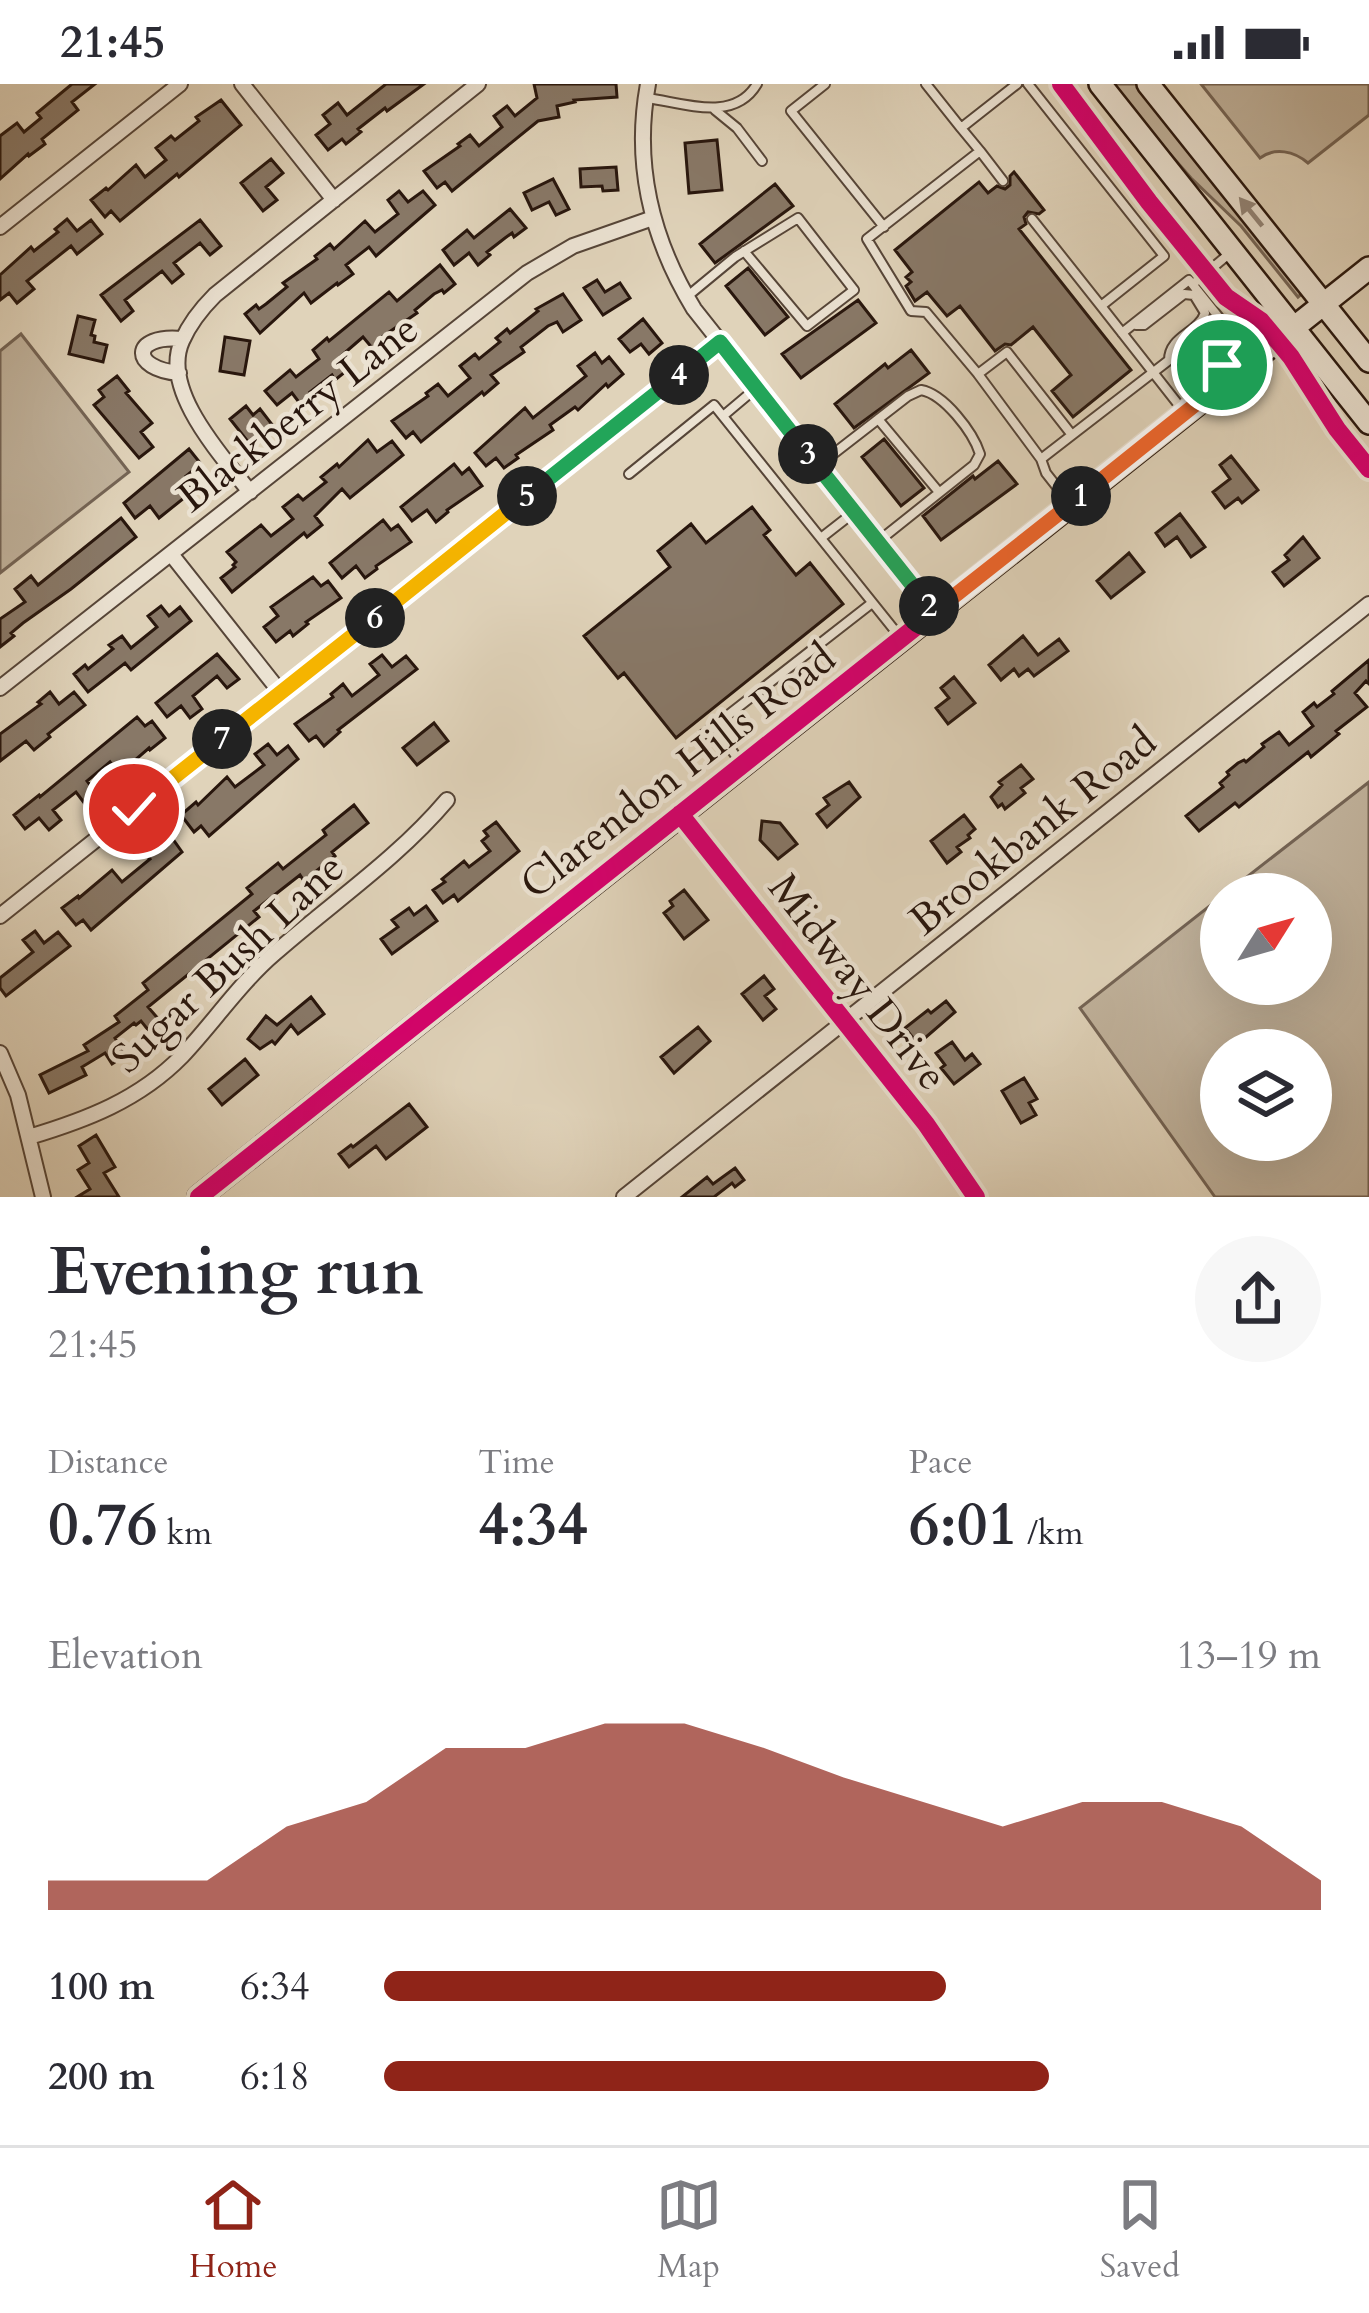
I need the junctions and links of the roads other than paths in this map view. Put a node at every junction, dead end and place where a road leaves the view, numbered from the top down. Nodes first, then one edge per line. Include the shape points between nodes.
1 (180, 84) edge
2 (242, 84) edge
3 (478, 84) edge
4 (757, 84) edge
5 (825, 84) edge
6 (926, 84) edge
7 (1017, 84) edge
8 (1028, 84) edge
9 (1100, 84) edge
10 (1148, 84) edge
11 (647, 91) edge
12 (714, 109) junction
13 (961, 128) junction
14 (980, 151) junction
15 (762, 161) dead end
16 (1003, 181) dead end
17 (334, 200) junction
18 (653, 218) junction
19 (1032, 219) dead end
20 (0, 227) edge
21 (884, 227) junction
22 (744, 251) junction
23 (1233, 251) junction
24 (1369, 268) edge
25 (1193, 284) junction
26 (686, 297) junction
27 (1323, 304) junction
28 (1101, 306) junction
29 (1133, 325) junction
30 (1293, 327) junction
31 (1122, 333) junction
32 (182, 339) junction
33 (720, 342) junction
34 (1169, 361) junction
35 (1369, 361) edge
36 (179, 373) junction
37 (1154, 373) junction
38 (978, 374) junction
39 (757, 388) junction
40 (1185, 413) junction
41 (723, 416) junction
42 (878, 419) junction
43 (1369, 423) edge
44 (1072, 435) junction
45 (1041, 458) junction
46 (818, 466) junction
47 (629, 474) dead end
48 (250, 491) junction
49 (938, 491) junction
50 (1071, 504) junction
51 (854, 512) junction
52 (821, 538) junction
53 (878, 542) junction
54 (171, 554) junction
55 (872, 603) junction
56 (1369, 604) edge
57 (934, 612) junction
58 (901, 638) junction
59 (0, 688) edge
60 (281, 693) junction
61 (714, 726) junction
62 (700, 737) dead end
63 (742, 764) junction
64 (447, 800) dead end
65 (680, 814) junction
66 (0, 916) edge
67 (844, 1022) junction
68 (0, 1053) edge
69 (29, 1137) junction
70 (43, 1197) edge
71 (199, 1197) edge
72 (624, 1197) edge
73 (976, 1197) edge

1 - 20 street
2 - 17 street
3 - 17 street
4 - 12 lane via 750,97
5 - 21 lane via 791,111
6 - 13 lane
7 - 13 lane
8 - 28 lane via 1165,256
9 - 23 street
27 -> 10 street
11 - 12 lane
11 - 18 street via 644,158
12 - 15 lane
13 - 14 lane
14 - 16 lane
14 - 21 lane
17 - 32 street via 215,295
18 - 26 street
18 - 48 street, Blackberry Lane via 573,246 527,273
19 - 28 lane
21 - 38 lane via 867,239 911,311 926,312
22 - 22 lane via 807,326 854,290 798,218
22 - 26 lane
23 - 25 lane
23 - 30 street
24 - 27 street, Clarendon Hills Road
25 - 29 lane
25 - 34 lane via 1221,320
26 - 33 street
27 - 30 street, Clarendon Hills Road
27 - 35 street
28 - 31 lane
29 - 31 lane
29 - 34 lane via 1144,326 1184,294 1194,296 1203,320 1175,342
30 - 40 street, Clarendon Hills Road
30 - 43 street
31 - 37 lane
32 - 36 street
32 - 36 street via 156,338 143,353 157,370
33 - 39 street
33 - 60 street
34 - 37 lane
36 - 48 street via 196,422
37 - 40 lane
37 - 44 lane
38 - 44 lane via 1007,352
38 - 45 lane
39 - 41 lane
39 - 46 street
40 - 50 street, Clarendon Hills Road
41 - 47 lane via 714,405
41 - 52 lane
42 - 46 lane
42 - 49 lane
42 - 49 lane via 921,390 940,397 980,454
44 - 45 lane
45 - 50 lane
46 - 51 street
48 - 54 street, Blackberry Lane
49 - 53 lane
50 - 57 street, Clarendon Hills Road
51 - 52 lane
51 - 53 street
52 - 55 lane
53 - 57 street
54 - 59 street, Blackberry Lane
54 - 60 street
55 - 58 lane
55 - 61 lane
56 - 67 street, Brookbank Road
57 - 58 street, Clarendon Hills Road
58 - 63 street, Clarendon Hills Road
60 - 66 street
61 - 62 lane
61 - 63 lane
63 - 65 street, Clarendon Hills Road
64 - 69 street, Sugar Bush Lane via 418,834 273,955 149,1084 87,1119
65 - 67 street, Midway Drive
65 - 71 street, Clarendon Hills Road
67 - 72 street, Brookbank Road
67 - 73 street, Midway Drive
68 - 69 street
69 - 70 street

